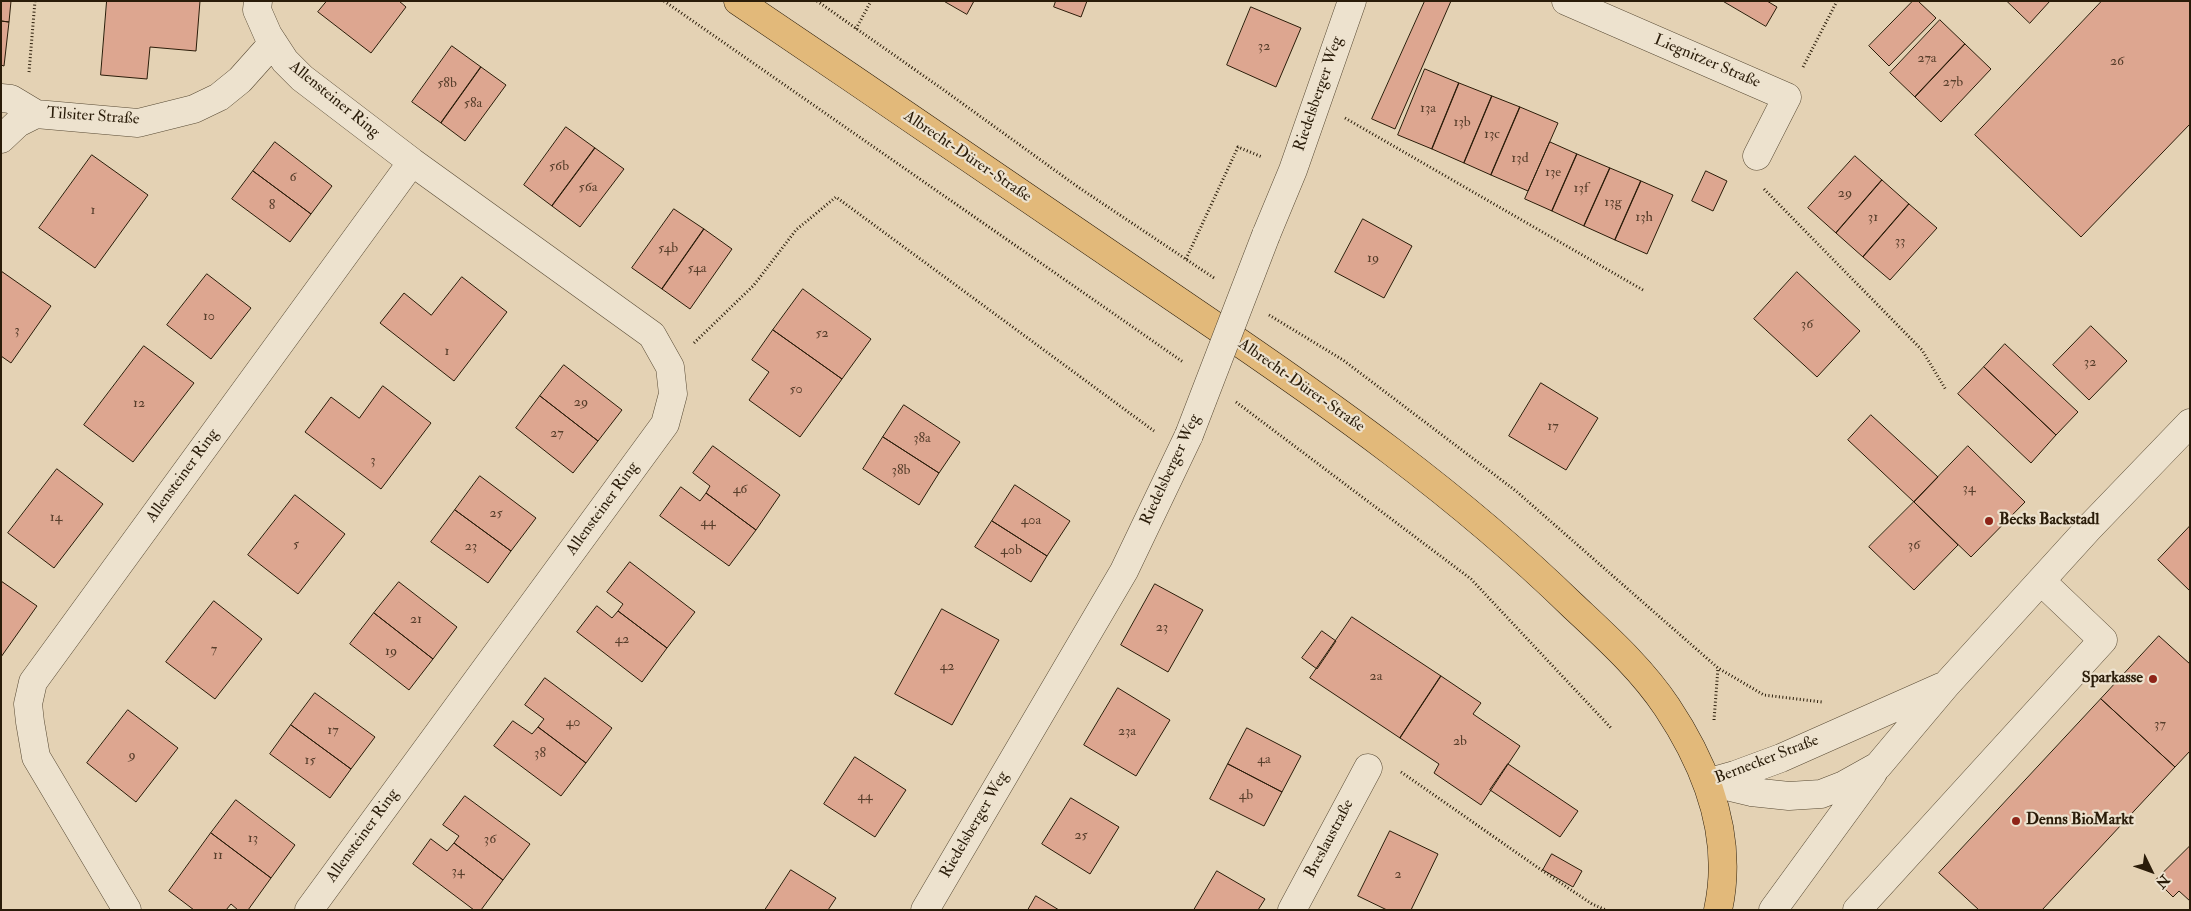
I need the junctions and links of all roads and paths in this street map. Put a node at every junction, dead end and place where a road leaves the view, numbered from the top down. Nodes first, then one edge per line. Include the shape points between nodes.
1 (35, 1) edge
2 (258, 1) edge
3 (664, 1) edge
4 (738, 1) edge
5 (817, 1) edge
6 (871, 1) edge
7 (1352, 1) edge
8 (1566, 1) edge
9 (1836, 1) edge
10 (856, 29) junction
11 (274, 44) junction
12 (1788, 97) junction
13 (1316, 102) junction
14 (21, 106) edge
15 (1, 139) edge
16 (1757, 156) joint
17 (412, 162) junction
18 (1292, 170) junction
19 (1186, 259) junction
20 (1218, 280) dead end
21 (1643, 290) dead end
22 (1265, 312) dead end
23 (1185, 363) dead end
24 (670, 367) junction
25 (1946, 390) dead end
26 (1232, 399) dead end
27 (2190, 423) edge
28 (1185, 442) junction
29 (2041, 581) junction
30 (1947, 684) junction
31 (1826, 702) dead end
32 (1612, 729) dead end
33 (1878, 766) junction
34 (1368, 768) joint
35 (1708, 782) junction
36 (1720, 898) edge
37 (127, 910) edge
38 (309, 910) edge
39 (926, 910) edge
40 (1292, 910) edge
41 (1606, 910) edge
42 (1773, 910) edge
43 (1857, 910) edge

1 - 14 path
2 - 11 street, Allensteiner Ring via 257,10
3 - 23 path
4 - 35 main road, Albrecht-Dürer-Straße via 1275,366 1454,500 1524,558 1630,660 1665,704 1689,742
5 - 10 path
6 - 10 path
7 - 13 street, Riedelsberger Weg
8 - 12 street, Liegnitzer Straße
9 - 12 path
10 - 19 path via 1078,187
11 - 14 street, Tilsiter Straße via 219,98 194,109 138,123
11 - 17 street, Allensteiner Ring via 302,78
12 - 16 street
13 - 18 street, Riedelsberger Weg
13 - 21 path
14 - 15 street, Tilsiter Straße via 18,123
16 - 25 path via 1748,172 1922,350
17 - 24 street, Allensteiner Ring via 652,335
17 - 37 street, Allensteiner Ring via 33,682 28,704 36,756
18 - 19 path via 1238,147
18 - 28 street, Riedelsberger Weg, bridge
19 - 20 path
22 - 31 path via 1344,360 1516,491 1718,668 1764,695
24 - 28 path via 742,298 796,230 836,197
24 - 38 street, Allensteiner Ring via 673,394 665,424
26 - 32 path via 1471,579
27 - 29 street, Bernecker Straße
28 - 39 street, Riedelsberger Weg via 1124,571
29 - 30 street, Bernecker Straße
29 - 43 street via 2103,640
30 - 33 street, Bernecker Straße
30 - 35 street, Bernecker Straße via 1781,758
33 - 35 street, Bernecker Straße via 1821,794 1789,796 1751,792
33 - 42 street
34 - 40 street, Breslaustraße
34 - 41 path via 1388,763 1540,869
35 - 36 main road, Albrecht-Dürer-Straße via 1724,857

